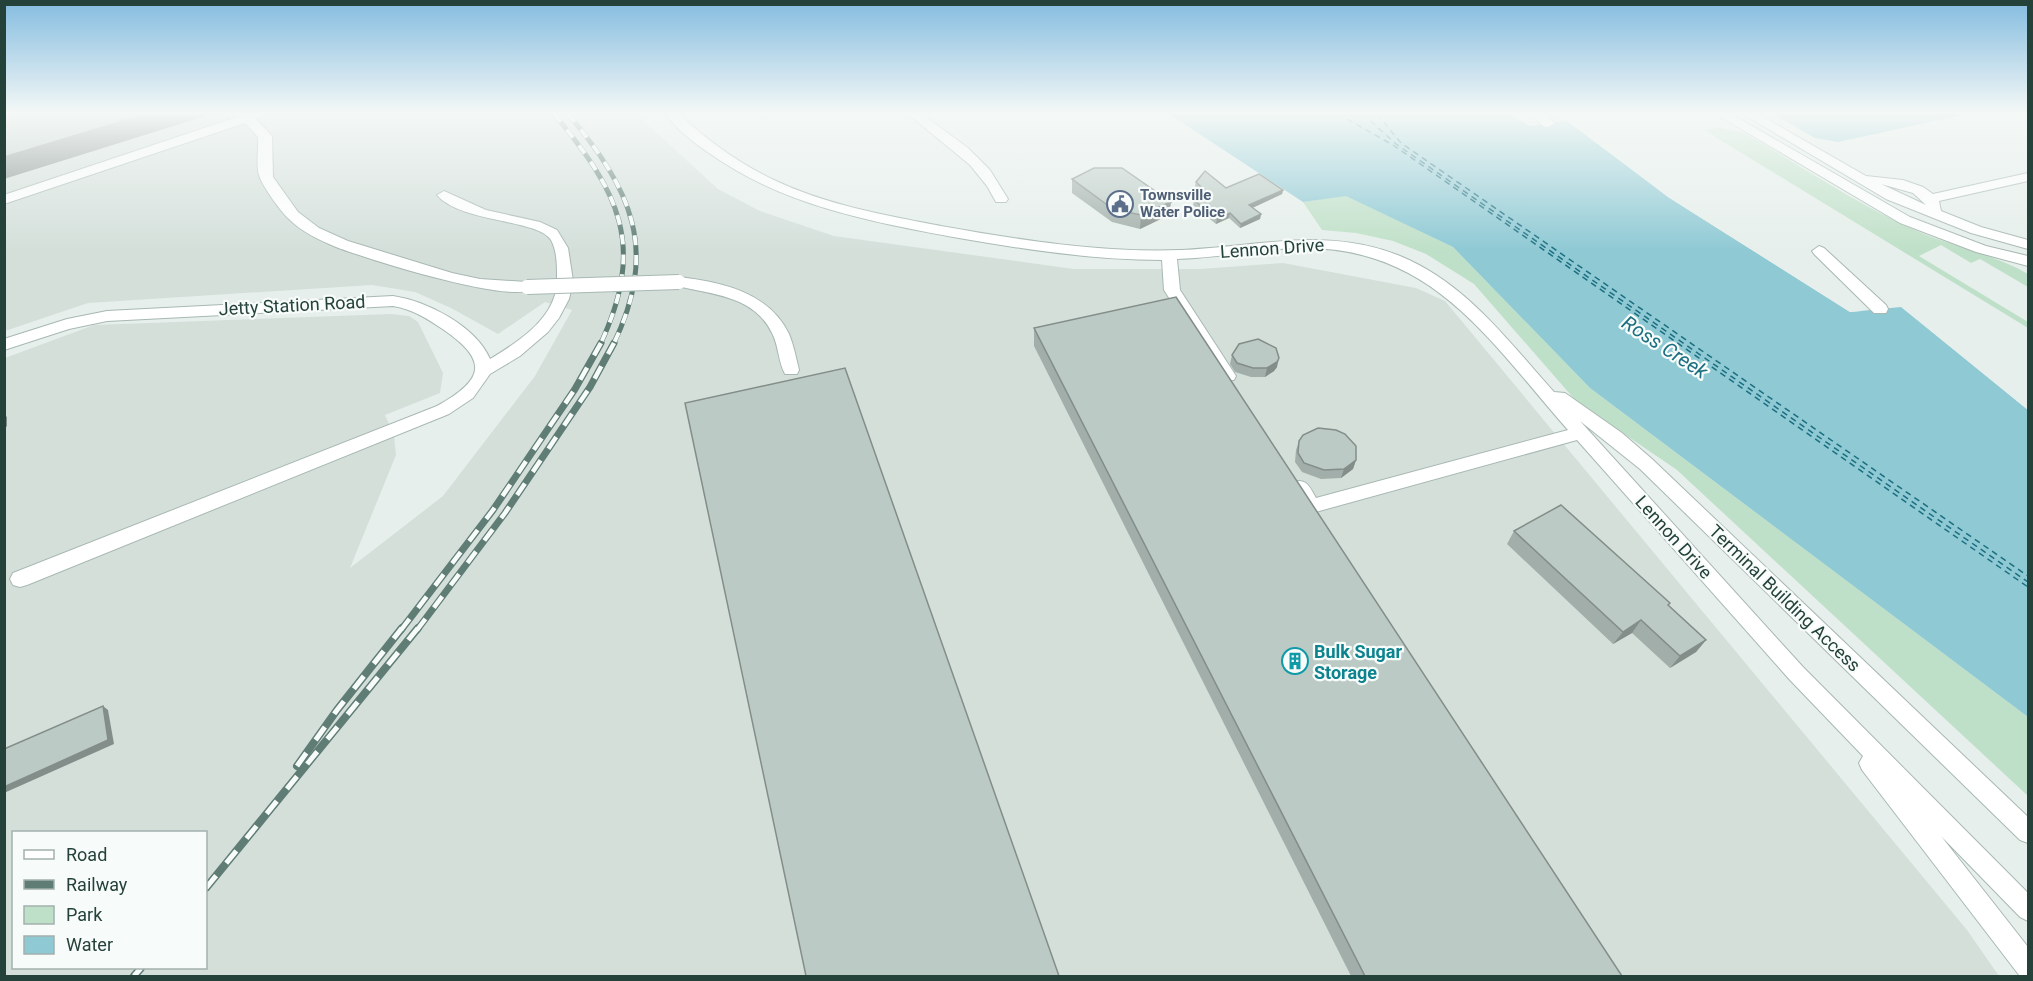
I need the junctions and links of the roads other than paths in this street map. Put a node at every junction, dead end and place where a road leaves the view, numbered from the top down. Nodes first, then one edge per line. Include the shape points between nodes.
1 (121, 160) edge
2 (266, 160) edge
3 (724, 160) edge
4 (971, 160) edge
5 (1801, 160) edge
6 (1828, 160) edge
7 (2028, 177) edge
8 (1859, 178) junction
9 (444, 195) dead end
10 (1001, 199) dead end
11 (1931, 199) junction
12 (4, 200) edge
13 (1936, 215) junction
14 (2028, 245) edge
15 (1819, 250) dead end
16 (1169, 255) junction
17 (2028, 261) edge
18 (1880, 309) dead end
19 (4, 345) edge
20 (482, 370) junction
21 (791, 370) dead end
22 (1531, 377) junction
23 (1235, 387) edge
24 (1581, 433) junction
25 (1293, 476) edge
26 (1312, 506) junction
27 (1325, 526) edge
28 (20, 579) dead end
29 (1796, 673) junction
30 (2028, 832) edge
31 (2028, 909) edge
32 (2028, 966) edge

1 - 12 street
2 - 21 street, bridge via 266,177 293,215 314,231 449,277 480,284 527,287 679,282 720,288 744,297 777,327
3 - 16 street, Lennon Drive via 771,186 825,206 886,220 1053,249
4 - 10 street via 996,187
5 - 17 street via 1905,220 1981,249
6 - 8 street
7 - 11 street
8 - 11 street via 1899,184
8 - 13 street
9 - 20 street via 482,214 549,231 556,236 561,250 565,278 555,314 540,333
11 - 13 street
13 - 14 street
15 - 18 street
16 - 22 street, Lennon Drive via 1306,243 1345,246 1383,255 1417,269 1459,297
16 - 23 street via 1172,290
19 - 20 street, Jetty Station Road via 106,316 393,301 421,307 467,338 480,352
20 - 28 street via 480,380 469,393 433,414
22 - 24 street, Lennon Drive
22 - 30 street, Terminal Building Access via 1646,464
24 - 26 street
24 - 29 street, Lennon Drive
25 - 26 street
26 - 27 street
29 - 31 street, Lennon Drive
29 - 32 street, Lennon Drive via 1936,844

